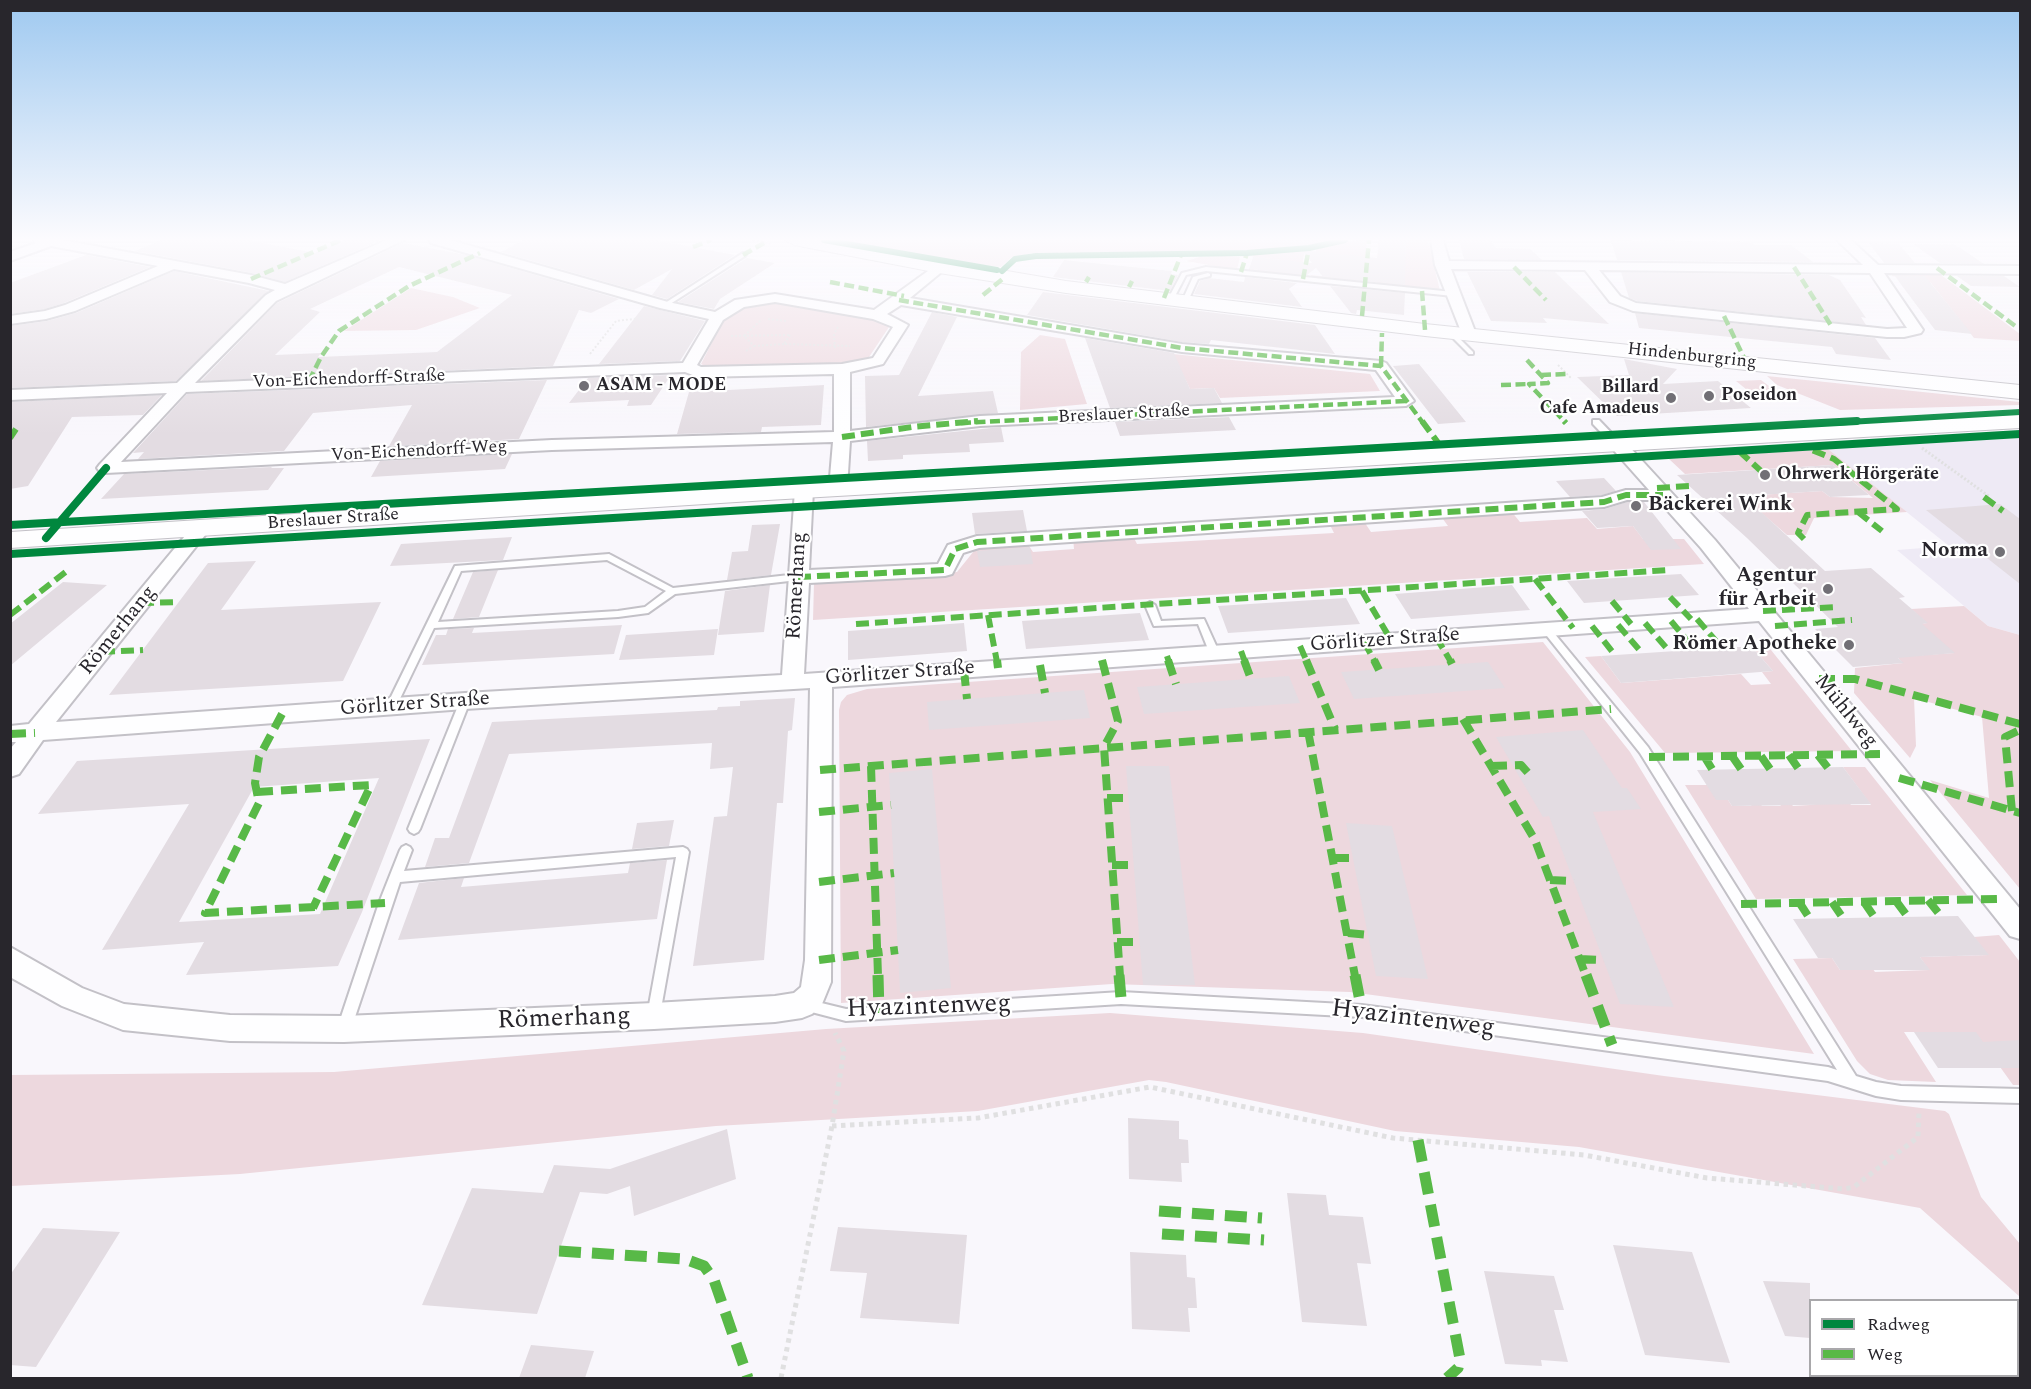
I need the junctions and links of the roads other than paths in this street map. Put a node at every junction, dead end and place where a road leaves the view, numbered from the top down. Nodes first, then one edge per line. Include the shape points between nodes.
1 (77, 305) edge
2 (263, 305) edge
3 (665, 305) edge
4 (737, 305) edge
5 (816, 305) edge
6 (892, 305) edge
7 (927, 305) edge
8 (1212, 305) edge
9 (1455, 305) edge
10 (1626, 305) edge
11 (1899, 305) edge
12 (876, 315) junction
13 (717, 318) junction
14 (10, 320) edge
15 (1463, 340) junction
16 (688, 367) junction
17 (842, 369) junction
18 (182, 387) junction
19 (2020, 392) edge
20 (10, 395) edge
21 (2020, 421) edge
22 (1596, 422) dead end
23 (843, 437) junction
24 (1618, 445) junction
25 (838, 489) junction
26 (804, 490) junction
27 (1663, 495) junction
28 (201, 529) junction
29 (10, 540) edge
30 (798, 577) junction
31 (672, 591) junction
32 (1150, 605) dead end
33 (1765, 614) junction
34 (431, 625) junction
35 (1546, 629) junction
36 (1214, 652) junction
37 (807, 681) junction
38 (465, 701) junction
39 (391, 706) junction
40 (35, 733) junction
41 (10, 734) edge
42 (10, 768) edge
43 (414, 829) dead end
44 (406, 850) dead end
45 (396, 877) junction
46 (2020, 928) edge
47 (10, 959) edge
48 (802, 1005) junction
49 (654, 1016) junction
50 (344, 1029) junction
51 (1851, 1080) junction
52 (2020, 1096) edge

1 - 14 street via 46,315
2 - 18 street
3 - 13 street
4 - 13 street
5 - 12 street
6 - 12 street
7 - 23 street, Breslauer Straße via 1182,348 1381,366 1406,402 980,421
8 - 15 main road, Hindenburgring
9 - 15 street
10 - 11 street via 1887,333 1916,330
12 - 17 street, Von-Eichendorff-Straße via 901,325 878,360
13 - 16 street
15 - 19 main road, Hindenburgring
16 - 17 street, Von-Eichendorff-Straße via 698,372
16 - 18 street, Von-Eichendorff-Straße
17 - 23 street
18 - 20 street, Von-Eichendorff-Straße
18 - 23 street, Von-Eichendorff-Weg via 106,468 552,445
21 - 24 main road, Breslauer Straße
22 - 24 lane
23 - 25 street
24 - 25 main road, Breslauer Straße
24 - 27 street, Mühlweg
25 - 26 main road, Breslauer Straße
26 - 28 main road, Breslauer Straße
26 - 30 street, Römerhang
27 - 30 street via 976,542 955,549 945,570
27 - 33 street, Mühlweg
28 - 29 main road, Breslauer Straße
28 - 40 street, Römerhang
30 - 31 lane
30 - 37 street, Römerhang
31 - 34 lane via 648,610
31 - 34 lane via 609,557 458,568
32 - 36 lane via 1156,624 1201,621
33 - 35 street, Görlitzer Straße
33 - 46 street, Mühlweg
34 - 39 lane
35 - 36 street, Görlitzer Straße
35 - 51 lane via 1644,750
36 - 37 street, Görlitzer Straße
37 - 38 street, Görlitzer Straße
37 - 48 street, Römerhang via 819,960 817,982
38 - 39 street, Görlitzer Straße
38 - 43 lane
39 - 40 street, Görlitzer Straße
40 - 41 street
40 - 42 street, Römerhang
44 - 45 lane
45 - 49 lane via 683,852
45 - 50 lane
47 - 50 street, Römerhang via 72,997 123,1017 230,1028
48 - 49 street, Römerhang
48 - 51 lane, Hyazintenweg via 846,1015 1120,998 1362,1011
49 - 50 street, Römerhang
51 - 52 lane, Hyazintenweg via 1901,1093

